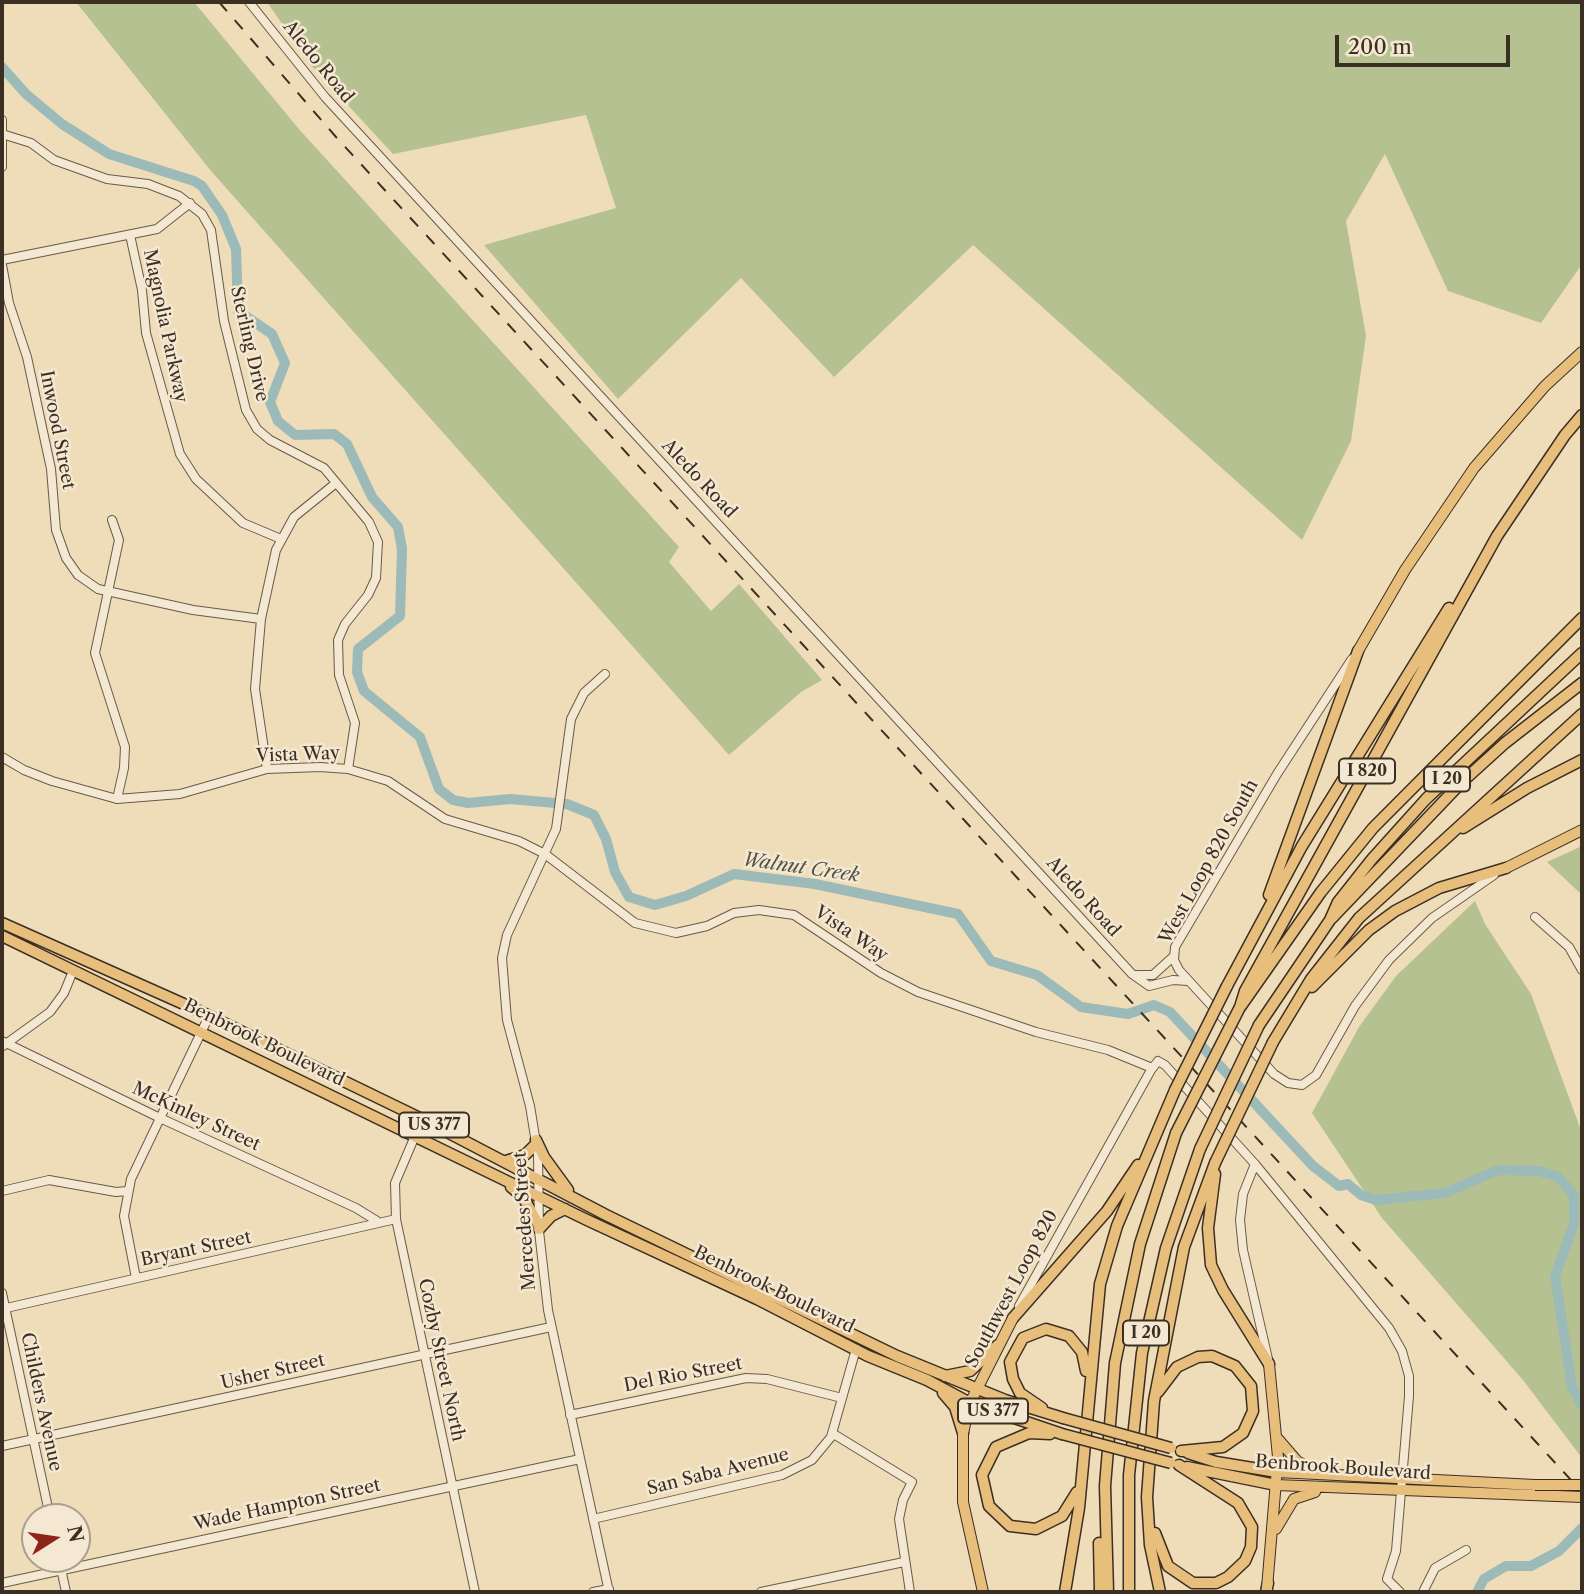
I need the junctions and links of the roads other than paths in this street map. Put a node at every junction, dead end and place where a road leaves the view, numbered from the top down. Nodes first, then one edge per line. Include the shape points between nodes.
1 (248, 2) edge
2 (2, 120) edge
3 (2, 134) edge
4 (2, 167) edge
5 (190, 203) junction
6 (130, 235) junction
7 (2, 260) edge
8 (2, 265) edge
9 (1582, 352) edge
10 (1582, 415) edge
11 (336, 483) junction
12 (112, 520) dead end
13 (1497, 536) junction
14 (281, 540) junction
15 (107, 591) junction
16 (1582, 618) edge
17 (261, 619) junction
18 (1358, 651) junction
19 (1582, 653) edge
20 (605, 674) dead end
21 (1582, 683) edge
22 (1582, 714) edge
23 (2, 757) edge
24 (1582, 760) edge
25 (267, 769) junction
26 (348, 769) junction
27 (117, 799) junction
28 (1582, 831) edge
29 (1446, 839) junction
30 (545, 854) junction
31 (1506, 869) junction
32 (1535, 916) dead end
33 (1330, 920) junction
34 (2, 923) edge
35 (1257, 927) junction
36 (2, 936) edge
37 (1174, 956) junction
38 (1582, 970) edge
39 (74, 971) junction
40 (1132, 974) junction
41 (1188, 981) junction
42 (1302, 996) junction
43 (1240, 1007) junction
44 (209, 1016) junction
45 (203, 1033) junction
46 (3, 1044) edge
47 (1155, 1065) junction
48 (160, 1118) junction
49 (415, 1136) junction
50 (1154, 1139) junction
51 (536, 1142) junction
52 (506, 1161) junction
53 (1215, 1163) junction
54 (1255, 1164) junction
55 (499, 1175) junction
56 (538, 1177) junction
57 (2, 1191) edge
58 (127, 1191) junction
59 (538, 1195) junction
60 (572, 1195) junction
61 (565, 1209) junction
62 (396, 1219) junction
63 (377, 1221) junction
64 (538, 1226) junction
65 (136, 1278) junction
66 (752, 1291) junction
67 (2, 1293) edge
68 (3, 1308) edge
69 (1013, 1318) junction
70 (551, 1327) junction
71 (998, 1345) junction
72 (856, 1349) junction
73 (424, 1355) junction
74 (1269, 1364) junction
75 (942, 1376) junction
76 (927, 1380) junction
77 (1089, 1384) junction
78 (976, 1389) junction
79 (842, 1398) junction
80 (1154, 1401) junction
81 (970, 1404) junction
82 (570, 1415) junction
83 (1060, 1417) junction
84 (832, 1433) junction
85 (963, 1433) junction
86 (1062, 1434) junction
87 (1277, 1436) junction
88 (33, 1440) junction
89 (2, 1446) edge
90 (1176, 1450) junction
91 (580, 1459) junction
92 (1175, 1464) junction
93 (1277, 1472) junction
94 (1330, 1476) junction
95 (1401, 1479) junction
96 (1080, 1483) junction
97 (1276, 1485) junction
98 (1582, 1485) edge
99 (451, 1486) junction
100 (1105, 1486) junction
101 (1338, 1489) junction
102 (1400, 1492) junction
103 (1147, 1497) junction
104 (1582, 1497) edge
105 (47, 1503) edge
106 (593, 1519) junction
107 (1128, 1524) junction
108 (1273, 1536) junction
109 (1466, 1550) dead end
110 (904, 1562) junction
111 (91, 1564) edge
112 (47, 1573) edge
113 (62, 1573) edge
114 (2, 1583) edge
115 (1267, 1589) edge
116 (609, 1591) edge
117 (66, 1592) edge
118 (475, 1592) edge
119 (593, 1592) edge
120 (761, 1592) edge
121 (910, 1592) edge
122 (983, 1592) edge
123 (1065, 1592) edge
124 (1100, 1592) edge
125 (1108, 1592) edge
126 (1129, 1592) edge
127 (1136, 1592) edge
128 (1160, 1592) edge
129 (1400, 1592) edge
130 (1423, 1592) edge

1 - 40 street, Aledo Road via 324,97
2 - 3 street
3 - 4 street
3 - 5 street, Sterling Drive via 31,143 54,160 107,179 148,184
5 - 6 street via 157,229
5 - 11 street, Sterling Drive via 211,230 224,321 246,410 270,440 309,458
6 - 7 street
6 - 14 street, Magnolia Parkway via 146,333 180,454 196,479 243,523
8 - 15 street, Inwood Street via 51,468 59,545 78,575
9 - 18 main road, West Loop 820 South via 1545,386 1474,468 1399,579
10 - 13 highway, I 820
11 - 14 street via 294,517
11 - 26 street, Sterling Drive via 369,522 378,542 379,563 368,595 338,640 339,675 355,723
12 - 15 street via 119,540
13 - 35 highway via 1485,547
13 - 43 highway, I 820 via 1250,981
14 - 17 street
15 - 17 street, Inwood Street
15 - 27 street via 95,653 125,747
16 - 43 highway, I 20 via 1373,828
17 - 25 street via 255,690
18 - 35 highway
18 - 37 street, West Loop 820 South via 1277,774 1175,947
19 - 33 highway, I 20 via 1426,799 1344,894
20 - 30 street via 577,703 566,739 556,829
21 - 33 highway via 1462,782
22 - 29 highway
23 - 27 street, Vista Way via 52,781
24 - 29 highway
25 - 26 street, Vista Way
25 - 27 street, Vista Way via 180,794
26 - 30 street, Vista Way via 388,782 445,819 520,841
28 - 31 main road, West Loop 820 South
29 - 42 highway via 1359,918
30 - 47 street, Vista Way via 635,923 677,933 734,913 794,915 918,992
30 - 51 street, Mercedes Street via 507,935 502,958 507,1020
31 - 41 street, West Loop 820 South via 1460,896 1403,945 1356,1006 1316,1075 1302,1085 1274,1074
31 - 42 highway via 1439,888 1395,911 1368,930
32 - 38 street via 1569,947
33 - 107 highway, I 20, bridge via 1259,1025 1200,1149 1166,1248 1149,1316 1133,1426
34 - 44 highway, Benbrook Boulevard / US 377
35 - 50 highway, bridge
36 - 39 highway, Benbrook Boulevard / US 377
37 - 40 street via 1153,975
37 - 41 street, West Loop 820 South
39 - 45 highway, Benbrook Boulevard / US 377
39 - 46 street via 50,1012
40 - 41 street via 1149,986
42 - 53 highway, bridge via 1273,1042
43 - 100 highway, I 20, bridge via 1176,1132 1142,1233 1122,1321 1108,1421
44 - 45 street
44 - 52 highway, Benbrook Boulevard / US 377
45 - 48 street
45 - 49 highway, Benbrook Boulevard / US 377
46 - 48 street, McKinley Street
47 - 54 street via 1165,1065
47 - 69 street, Southwest Loop 820
48 - 58 street
48 - 63 street, McKinley Street
49 - 55 highway, Benbrook Boulevard / US 377
49 - 62 street, Cozby Street North via 395,1183
50 - 69 highway via 1124,1189
50 - 77 highway via 1117,1226 1100,1284
51 - 52 highway via 525,1155
51 - 56 street, Mercedes Street
51 - 60 highway
52 - 56 highway, Benbrook Boulevard / US 377
53 - 74 highway via 1208,1228 1211,1265
53 - 80 highway via 1184,1247
54 - 74 street via 1243,1194 1240,1220
54 - 95 street via 1402,1350 1409,1383
55 - 59 highway, Benbrook Boulevard / US 377
55 - 64 highway via 523,1197
56 - 59 street, Mercedes Street
56 - 60 highway, Benbrook Boulevard / US 377
57 - 58 street via 49,1180
58 - 65 street via 124,1216
59 - 61 highway, Benbrook Boulevard / US 377
59 - 64 street, Mercedes Street
60 - 66 highway, Benbrook Boulevard / US 377
61 - 64 highway
61 - 66 highway, Benbrook Boulevard / US 377
62 - 63 street, Bryant Street
62 - 73 street, Cozby Street North
63 - 65 street, Bryant Street
64 - 70 street, Mercedes Street
65 - 68 street, Bryant Street
66 - 72 highway, Benbrook Boulevard / US 377
66 - 75 highway, Benbrook Boulevard / US 377
67 - 68 street, Childers Avenue
68 - 88 street, Childers Avenue
69 - 71 main road, Southwest Loop 820
70 - 73 street, Usher Street
70 - 82 street, Mercedes Street
71 - 75 highway via 970,1371
71 - 78 main road, Southwest Loop 820
72 - 76 highway, Benbrook Boulevard / US 377
72 - 79 street, San Saba Avenue
73 - 88 street, Usher Street
73 - 99 street, Cozby Street North
74 - 87 main road
75 - 78 highway, Benbrook Boulevard / US 377
76 - 81 highway, Benbrook Boulevard / US 377
76 - 85 highway via 948,1397
77 - 83 highway via 1082,1352 1069,1336 1046,1329 1023,1338 1010,1362 1013,1379 1020,1393
77 - 96 highway
78 - 81 main road, Southwest Loop 820
78 - 83 highway, Benbrook Boulevard / US 377
79 - 82 street, Del Rio Street via 746,1378
79 - 84 street, San Saba Avenue
80 - 90 highway via 1170,1373 1198,1357 1224,1359 1245,1375 1251,1386 1253,1411 1243,1433 1223,1447
80 - 103 highway
81 - 85 main road, Southwest Loop 820
81 - 86 highway, Benbrook Boulevard / US 377
82 - 91 street, Mercedes Street
83 - 90 highway, Benbrook Boulevard / US 377, bridge
84 - 106 street, San Saba Avenue via 812,1460 782,1475
84 - 110 street via 912,1482 899,1519
85 - 122 main road, Southwest Loop 820 via 963,1502
86 - 92 highway, Benbrook Boulevard / US 377, bridge
86 - 96 highway via 1029,1433 996,1447 982,1475 983,1493 998,1517 1010,1526 1036,1530 1062,1516
87 - 93 main road
87 - 94 main road via 1297,1461
88 - 89 street, Usher Street
88 - 105 street, Childers Avenue
90 - 93 highway, Benbrook Boulevard / US 377
91 - 99 street, Wade Hampton Street
91 - 106 street, Mercedes Street
92 - 97 highway, Benbrook Boulevard / US 377
92 - 103 highway via 1226,1494 1247,1513 1254,1536 1245,1561 1216,1583 1193,1583 1176,1574 1162,1556
93 - 94 main road, Benbrook Boulevard / US 377
93 - 97 main road
94 - 95 main road, Benbrook Boulevard / US 377
95 - 98 main road, Benbrook Boulevard / US 377, bridge
95 - 102 street
96 - 123 highway
97 - 101 main road, Benbrook Boulevard / US 377
97 - 108 main road
99 - 111 street, Wade Hampton Street
99 - 118 street, Cozby Street North
100 - 124 highway via 1099,1496
100 - 125 highway, I 20
101 - 102 main road, Benbrook Boulevard / US 377
101 - 108 main road via 1307,1492 1294,1499
102 - 104 main road, Benbrook Boulevard / US 377
102 - 129 street via 1396,1551 1387,1578
103 - 128 highway via 1150,1545
106 - 116 street, Mercedes Street
107 - 126 highway, I 20
107 - 127 highway via 1135,1541
108 - 115 main road
109 - 130 street via 1435,1568
110 - 120 street
110 - 121 street
112 - 114 street, Wade Hampton Street
113 - 117 street
116 - 119 street

